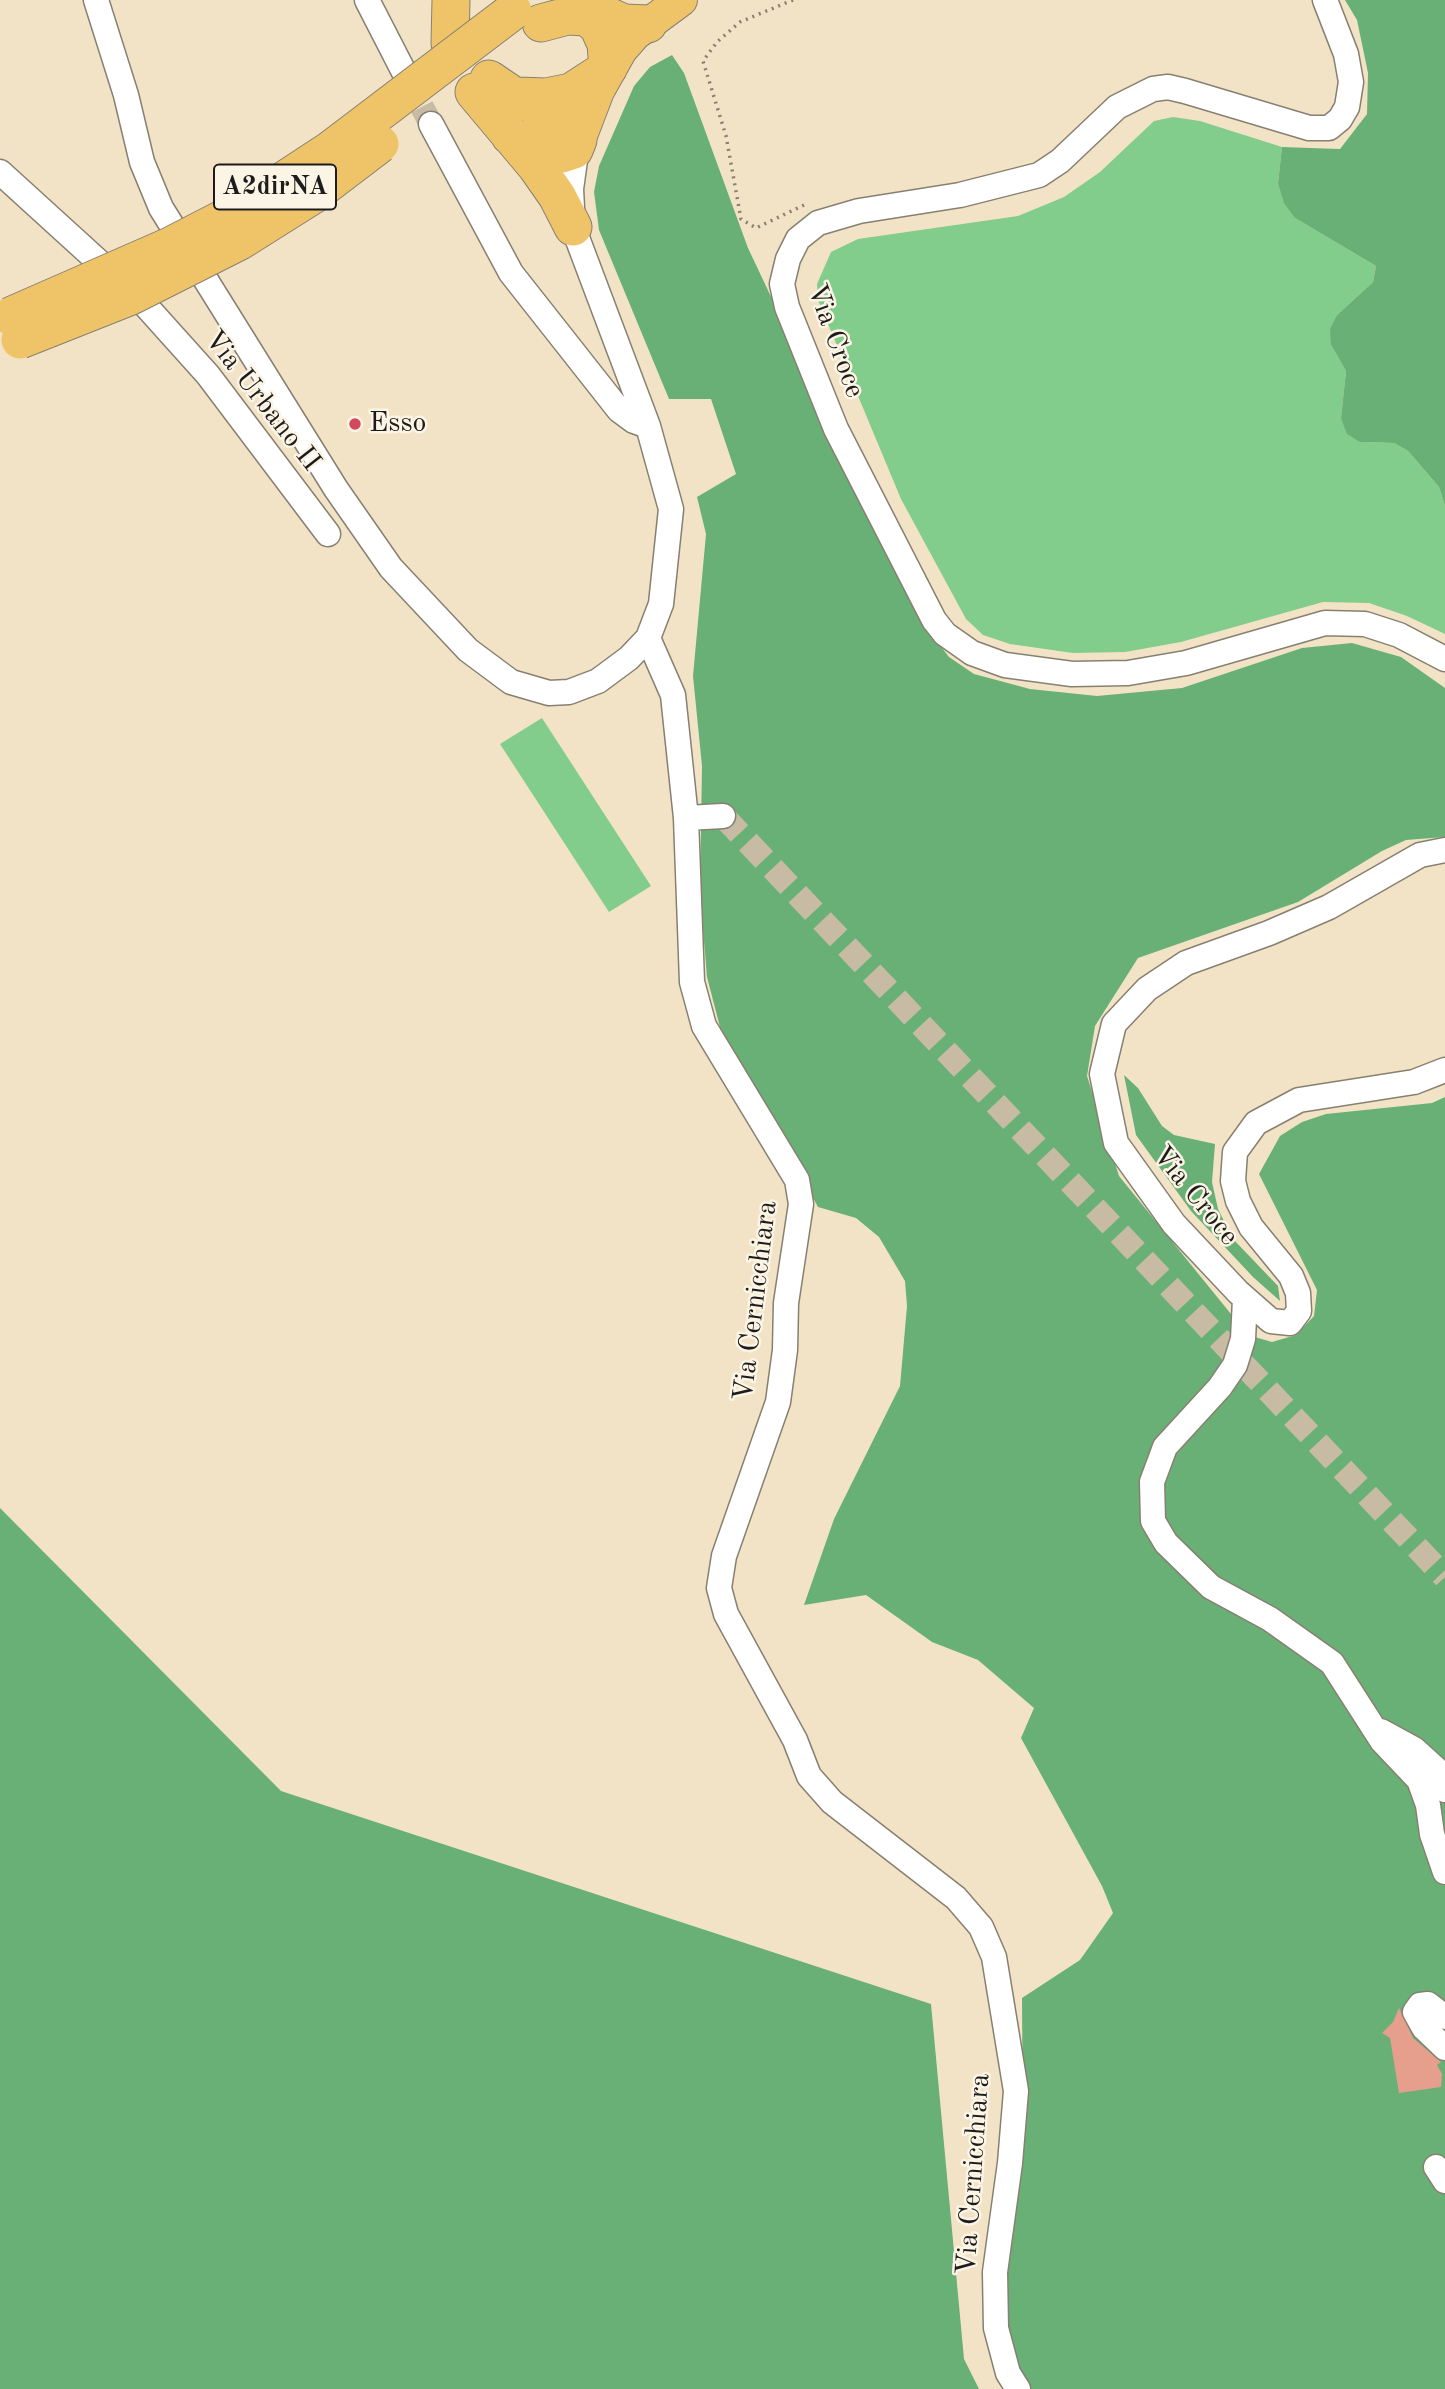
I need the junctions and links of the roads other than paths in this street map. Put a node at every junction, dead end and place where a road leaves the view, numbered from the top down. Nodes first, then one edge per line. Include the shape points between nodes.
1 (96, 0) edge
2 (367, 0) edge
3 (681, 0) edge
4 (1325, 0) edge
5 (539, 12) edge
6 (648, 24) junction
7 (608, 68) junction
8 (405, 74) tunnel mouth
9 (492, 89) junction
10 (431, 124) tunnel mouth
11 (510, 136) junction
12 (577, 146) junction
13 (0, 172) edge
14 (573, 227) junction
15 (100, 263) dead end
16 (146, 306) dead end
17 (15, 328) dead end
18 (648, 426) junction
19 (328, 534) dead end
20 (648, 638) junction
21 (1445, 659) edge
22 (723, 816) dead end
23 (686, 818) junction
24 (1445, 850) edge
25 (1445, 1070) edge
26 (1245, 1299) junction
27 (1371, 1727) junction
28 (1445, 1790) edge
29 (1445, 1872) edge
30 (1445, 2017) edge
31 (1445, 2048) edge
32 (1018, 2389) edge

1 - 20 street via 142,162 161,208 336,489 413,594 490,668 529,690 569,692 598,681
2 - 8 street
3 - 6 main road
4 - 21 street, Via Croce via 1346,54 1351,82 1347,107 1329,128 1309,128 1177,89 1153,89 1117,107 1039,175 818,223 798,239 782,284 835,429 934,620 972,653 1005,665 1072,674 1128,673 1186,663 1325,623 1365,624 1399,635
5 - 6 highway via 593,12 624,23
5 - 7 highway via 586,17 598,26 606,44
5 - 17 highway, A2dirNA, bridge via 338,176 264,227 131,296
6 - 7 main road
7 - 9 highway via 571,92 546,97
7 - 12 main road
9 - 11 highway
9 - 12 highway via 575,127
10 - 18 street via 511,273 619,410
11 - 12 highway via 562,154
11 - 14 highway via 551,187
12 - 14 street via 571,190
13 - 15 street
14 - 18 street
16 - 19 street, Via Urbano II via 208,375
18 - 20 street via 671,509 661,604
20 - 23 street, Via Cernicchiara via 673,695
22 - 23 street
23 - 32 street, Via Cernicchiara via 692,982 704,1026 797,1180 801,1204 778,1402 724,1556 719,1588 726,1614 795,1740 809,1776 832,1802 956,1898 981,1927 994,1957 1016,2091 995,2272 996,2329 1008,2373
24 - 26 street, Via Croce via 1420,855 1329,906 1269,933 1186,962 1147,989 1114,1024 1102,1074 1116,1143 1174,1224
25 - 26 street, Via Croce via 1414,1082 1299,1100 1256,1122 1236,1152 1233,1181 1251,1227 1291,1276 1299,1311 1290,1323 1271,1321
26 - 27 street via 1243,1339 1235,1365 1165,1447 1152,1482 1153,1521 1166,1543 1211,1587 1270,1619 1332,1663
27 - 28 street via 1414,1749 1436,1769
27 - 29 street via 1419,1780
30 - 31 street via 1428,2004 1415,2012

